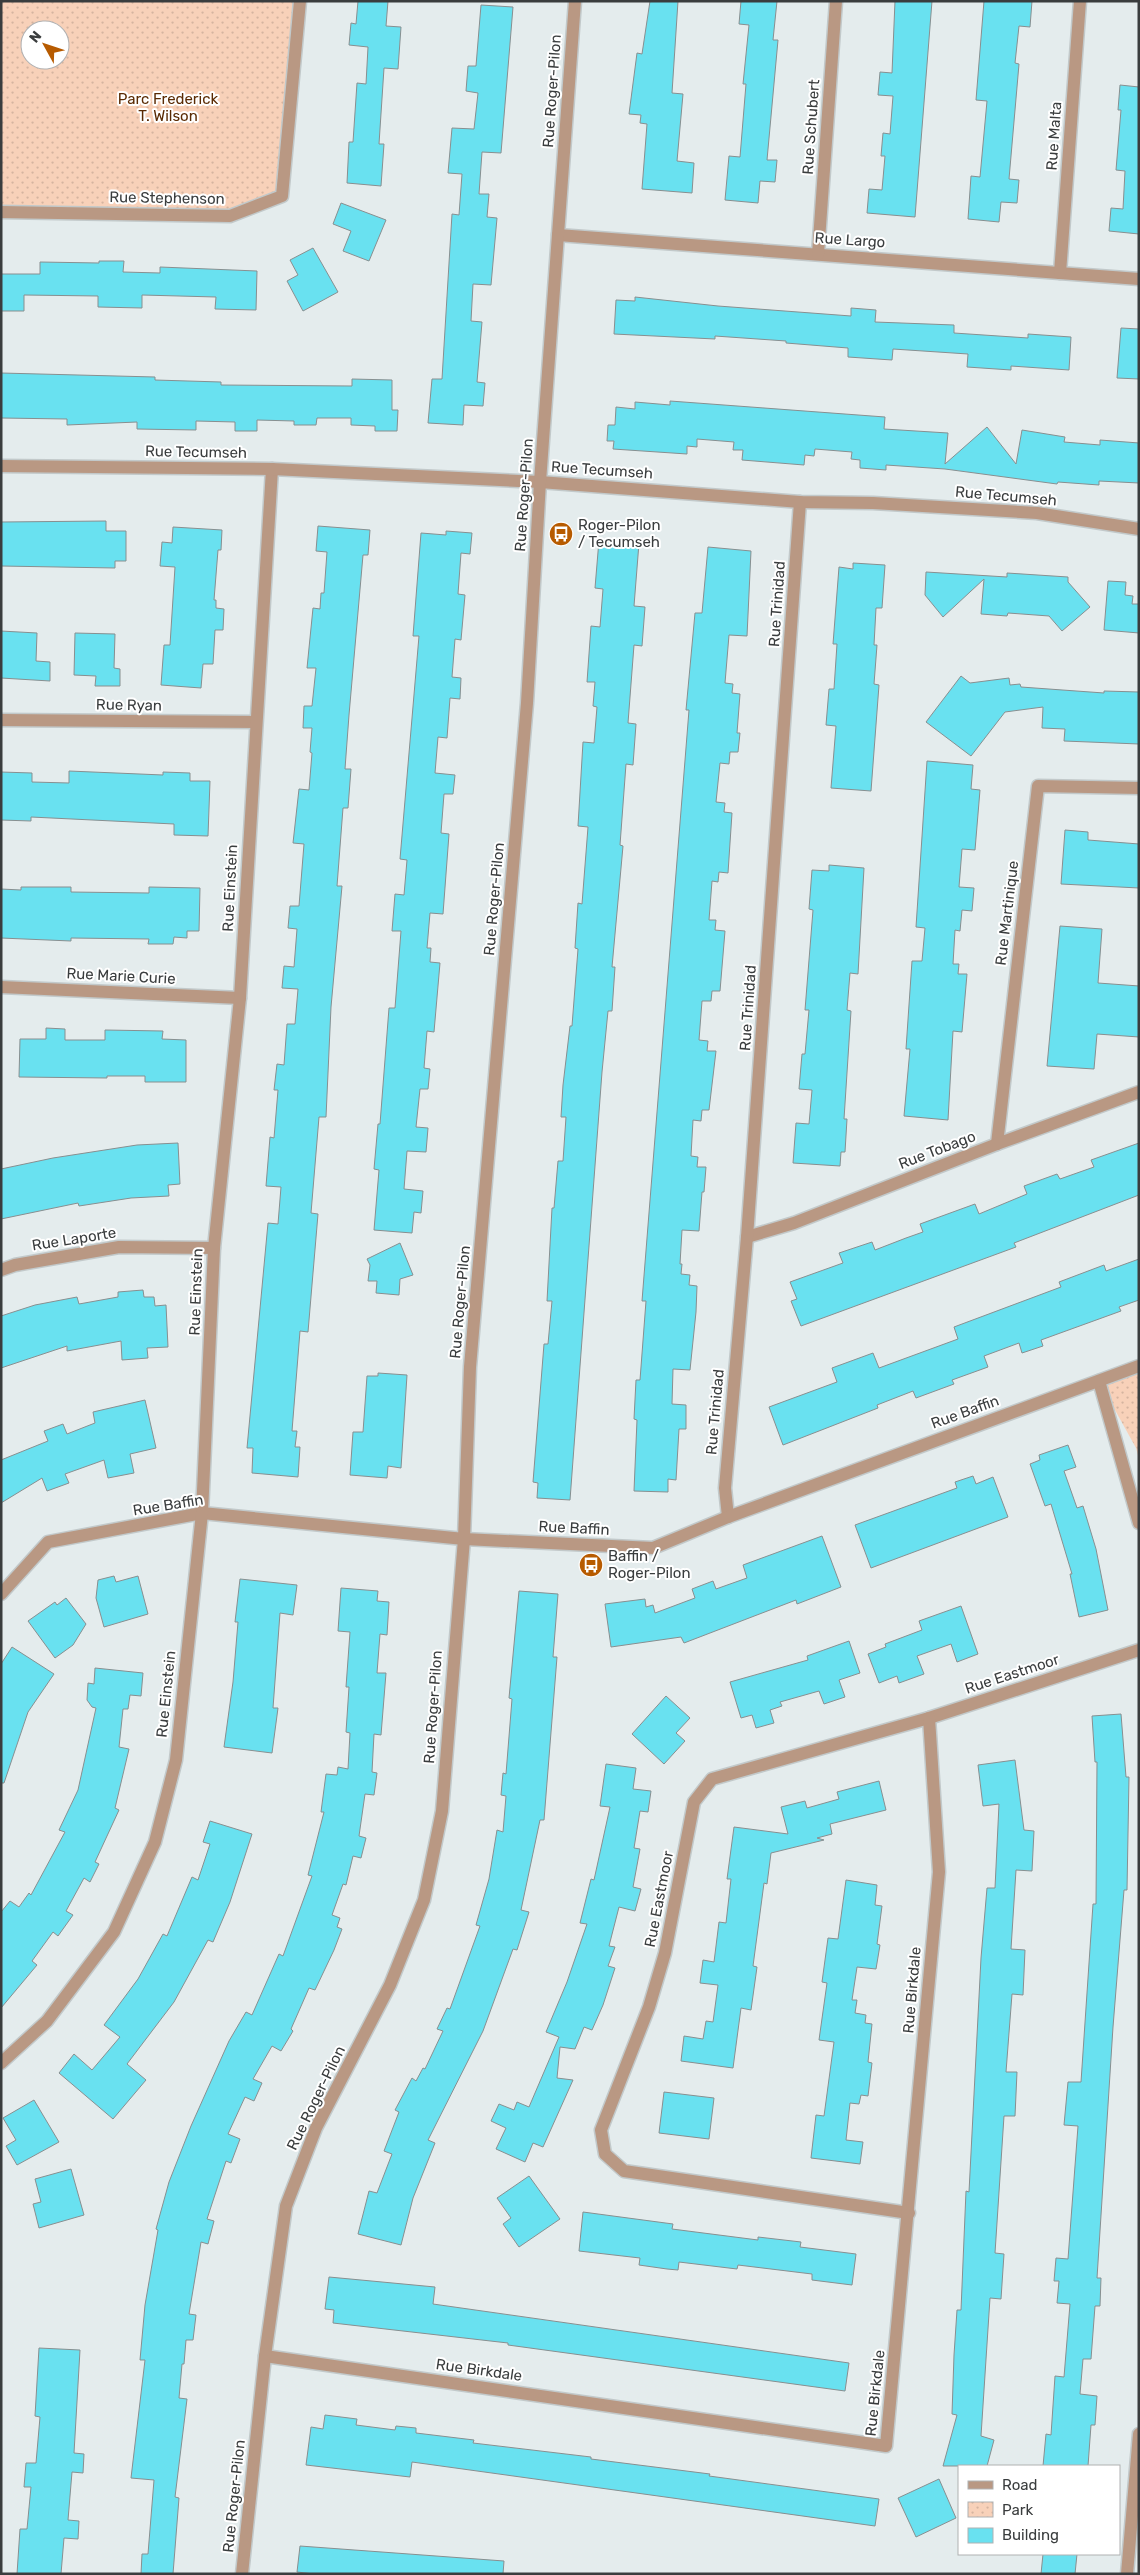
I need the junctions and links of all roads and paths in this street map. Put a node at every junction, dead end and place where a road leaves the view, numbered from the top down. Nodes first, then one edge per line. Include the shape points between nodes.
1 (300, 1) edge
2 (574, 1) edge
3 (836, 1) edge
4 (1080, 1) edge
5 (1, 212) edge
6 (558, 234) junction
7 (818, 254) junction
8 (1060, 273) junction
9 (1139, 279) edge
10 (1, 466) edge
11 (272, 469) junction
12 (540, 482) junction
13 (800, 502) junction
14 (1139, 529) edge
15 (1, 720) edge
16 (256, 722) junction
17 (1139, 788) edge
18 (1, 987) edge
19 (240, 998) junction
20 (1139, 1092) edge
21 (997, 1144) junction
22 (748, 1236) junction
23 (214, 1248) junction
24 (1, 1270) edge
25 (1139, 1366) edge
26 (1099, 1381) junction
27 (202, 1513) junction
28 (728, 1517) junction
29 (1139, 1523) edge
30 (464, 1539) junction
31 (1, 1594) edge
32 (1139, 1650) edge
33 (929, 1718) junction
34 (1, 2063) edge
35 (909, 2213) junction
36 (265, 2356) junction
37 (1139, 2434) edge
38 (242, 2574) edge
39 (1127, 2574) edge

1 - 5 street, Rue Stephenson via 282,196 230,216
2 - 6 street, Rue Roger-Pilon
3 - 7 street, Rue Schubert
4 - 8 street, Rue Malta
6 - 7 street, Rue Largo
6 - 12 street, Rue Roger-Pilon
7 - 8 street, Rue Largo
8 - 9 street, Rue Largo
10 - 11 street, Rue Tecumseh
11 - 12 street, Rue Tecumseh
11 - 16 street, Rue Einstein
12 - 13 street, Rue Tecumseh
12 - 30 street, Rue Roger-Pilon via 527,703 470,1366
13 - 14 street, Rue Tecumseh via 1037,513
13 - 22 street, Rue Trinidad
15 - 16 street, Rue Ryan
16 - 19 street, Rue Einstein
17 - 21 street, Rue Martinique via 1038,786
18 - 19 street, Rue Marie Curie
19 - 23 street, Rue Einstein
20 - 21 street, Rue Tobago
21 - 22 street, Rue Tobago via 794,1223
22 - 28 street, Rue Trinidad via 725,1488
23 - 24 street, Rue Laporte via 119,1247
23 - 27 street, Rue Einstein
25 - 26 street, Rue Baffin
26 - 28 street, Rue Baffin
26 - 29 street
27 - 30 street, Rue Baffin
27 - 31 street, Rue Baffin via 48,1542
27 - 34 street, Rue Einstein via 176,1760 155,1842 114,1932 47,2021
28 - 30 street, Rue Baffin via 653,1548
30 - 36 street, Rue Roger-Pilon via 442,1811 424,1900 390,1985 316,2128 286,2206
32 - 33 street, Rue Eastmoor
33 - 35 street, Rue Birkdale via 939,1872
33 - 35 street, Rue Eastmoor via 712,1779 700,1794 694,1802 662,1962 649,2007 602,2130 605,2154 624,2170
35 - 36 street, Rue Birkdale via 886,2446
36 - 38 street, Rue Roger-Pilon
37 - 39 street

